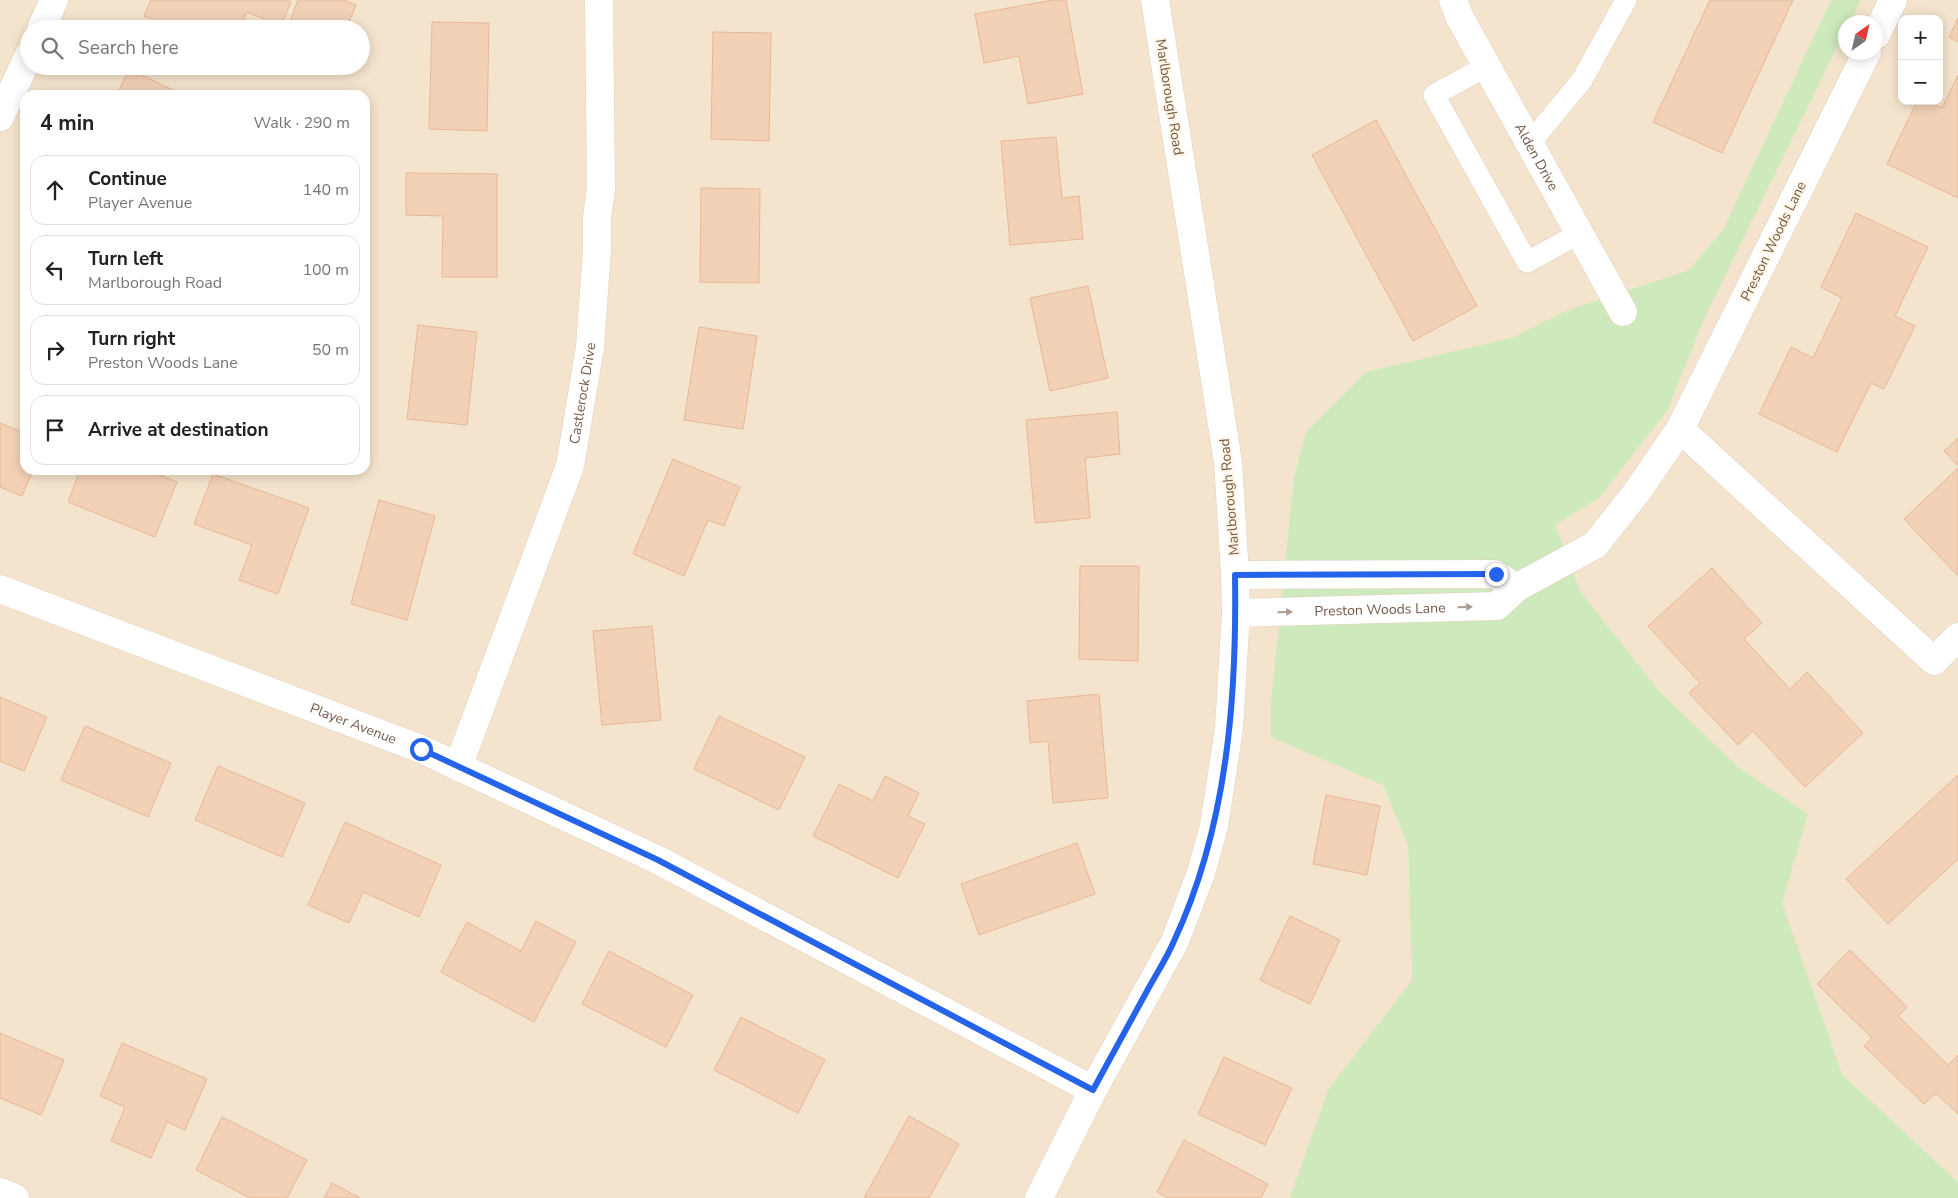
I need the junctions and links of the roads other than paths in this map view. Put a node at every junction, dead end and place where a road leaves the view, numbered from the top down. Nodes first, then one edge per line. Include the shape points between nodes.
1 (54, 0) edge
2 (599, 0) edge
3 (1155, 0) edge
4 (1453, 0) edge
5 (1626, 0) edge
6 (1893, 0) edge
7 (45, 20) edge
8 (1883, 21) edge
9 (1863, 60) edge
10 (1487, 66) junction
11 (20, 74) edge
12 (0, 117) edge
13 (1530, 143) junction
14 (1580, 233) junction
15 (1623, 312) dead end
16 (1680, 429) junction
17 (1235, 575) junction
18 (1516, 588) junction
19 (0, 589) edge
20 (1236, 613) junction
21 (1958, 637) edge
22 (458, 767) junction
23 (1093, 1090) junction
24 (0, 1192) edge
25 (15, 1198) edge
26 (1039, 1198) edge

1 - 7 street
2 - 22 street, Castlerock Drive via 601,190 590,347 570,466
3 - 17 street, Marlborough Road via 1228,462
4 - 10 street, Alden Drive
5 - 13 lane via 1582,80
6 - 8 street
9 - 16 street, Preston Woods Lane
10 - 13 street, Alden Drive
10 - 14 lane via 1434,95 1489,195 1527,262
11 - 12 street
13 - 14 street, Alden Drive
14 - 15 street, Alden Drive
16 - 18 street, Preston Woods Lane via 1595,545
16 - 21 street via 1934,661
17 - 18 street via 1496,574
17 - 20 street, Marlborough Road
20 -> 18 street, Preston Woods Lane via 1497,606
19 - 22 street, Player Avenue via 421,749
20 - 23 street, Marlborough Road via 1229,730 1214,826 1201,873 1174,941
22 - 23 street, Player Avenue via 658,860
23 - 26 street, Marlborough Road
24 - 25 street

